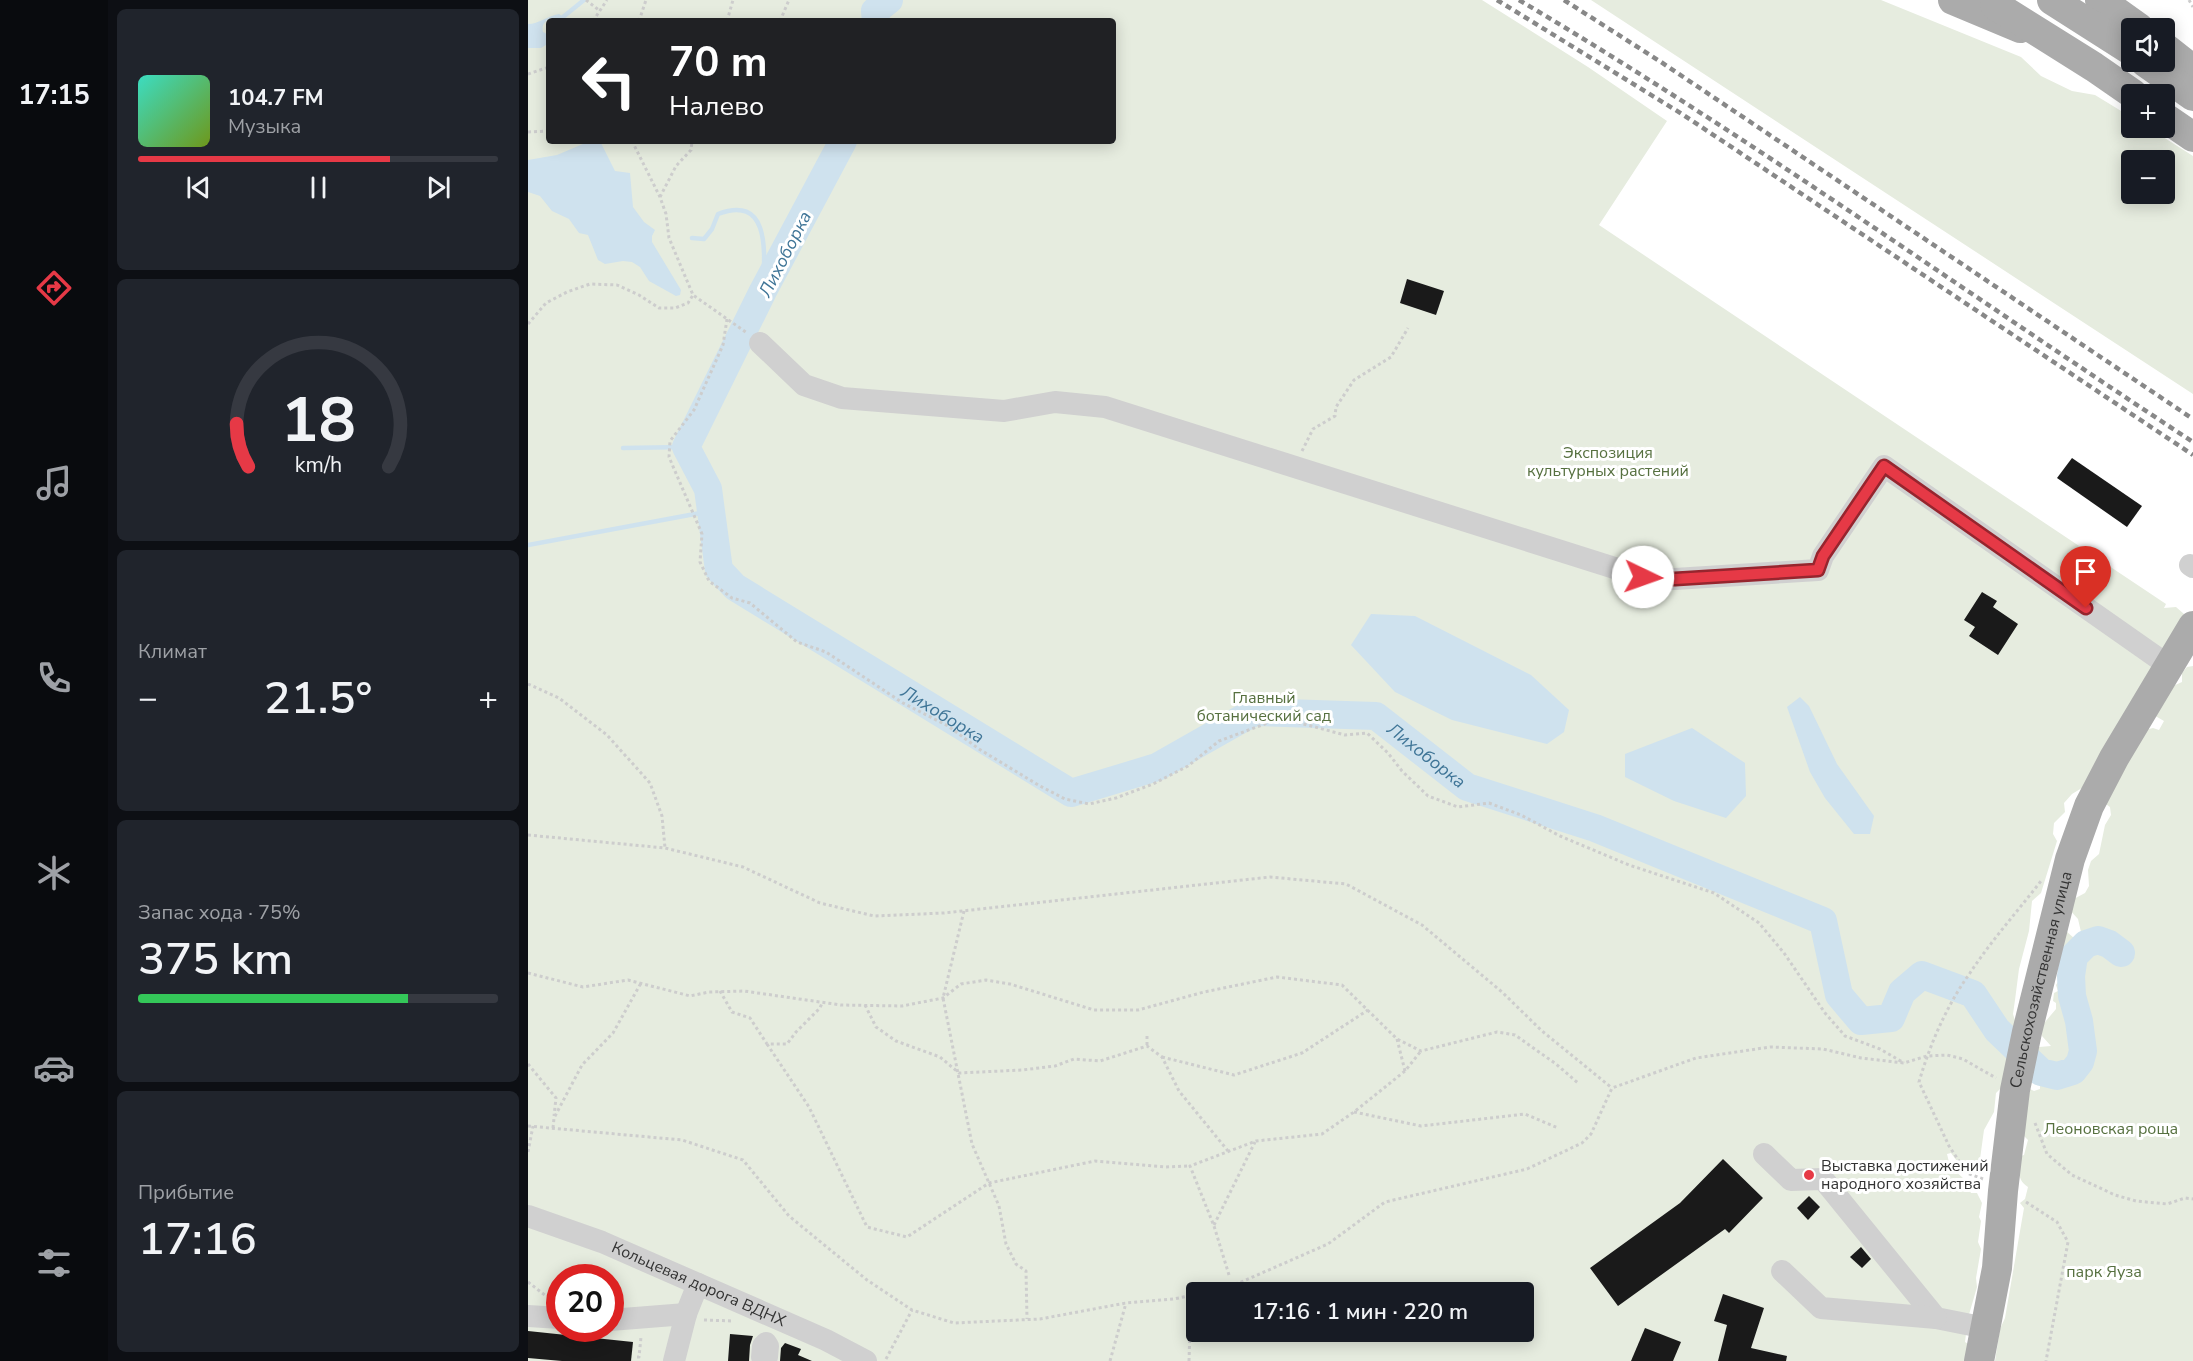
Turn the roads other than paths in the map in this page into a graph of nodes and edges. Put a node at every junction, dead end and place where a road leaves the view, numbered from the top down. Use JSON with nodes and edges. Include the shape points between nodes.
{"nodes":[{"id":1,"x":1953,"y":0,"type":"edge"},
{"id":2,"x":1987,"y":0,"type":"edge"},
{"id":3,"x":2053,"y":0,"type":"edge"},
{"id":4,"x":2079,"y":0,"type":"edge"},
{"id":5,"x":2100,"y":0,"type":"edge"},
{"id":6,"x":2121,"y":0,"type":"edge"},
{"id":7,"x":2125,"y":18,"type":"edge"},
{"id":8,"x":2137,"y":18,"type":"edge"},
{"id":9,"x":2044,"y":40,"type":"junction"},
{"id":10,"x":2121,"y":44,"type":"edge"},
{"id":11,"x":2175,"y":60,"type":"edge"},
{"id":12,"x":2193,"y":70,"type":"edge"},
{"id":13,"x":2175,"y":71,"type":"edge"},
{"id":14,"x":2125,"y":84,"type":"edge"},
{"id":15,"x":2121,"y":86,"type":"edge"},
{"id":16,"x":2193,"y":96,"type":"edge"},
{"id":17,"x":2175,"y":114,"type":"edge"},
{"id":18,"x":2175,"y":125,"type":"edge"},
{"id":19,"x":2193,"y":125,"type":"edge"},
{"id":20,"x":2193,"y":137,"type":"edge"},
{"id":21,"x":760,"y":343,"type":"dead end"},
{"id":22,"x":2193,"y":626,"type":"edge"},
{"id":23,"x":2169,"y":666,"type":"junction"},
{"id":24,"x":1764,"y":1154,"type":"dead end"},
{"id":25,"x":528,"y":1216,"type":"edge"},
{"id":26,"x":1782,"y":1272,"type":"dead end"},
{"id":27,"x":698,"y":1284,"type":"junction"},
{"id":28,"x":528,"y":1316,"type":"edge"},
{"id":29,"x":685,"y":1316,"type":"junction"},
{"id":30,"x":546,"y":1317,"type":"edge"},
{"id":31,"x":1936,"y":1317,"type":"junction"},
{"id":32,"x":624,"y":1319,"type":"edge"},
{"id":33,"x":1986,"y":1328,"type":"junction"},
{"id":34,"x":876,"y":1360,"type":"edge"},
{"id":35,"x":674,"y":1361,"type":"edge"},
{"id":36,"x":1979,"y":1361,"type":"edge"}],
"edges":[{"from":1,"to":9,"type":"main road"},
{"from":2,"to":15,"type":"main road","bridge":true},
{"from":3,"to":9,"type":"main road"},
{"from":3,"to":10,"type":"main road","bridge":true},
{"from":4,"to":9,"type":"main road"},
{"from":5,"to":7,"type":"main road"},
{"from":6,"to":8,"type":"main road"},
{"from":9,"to":14,"type":"main road"},
{"from":11,"to":12,"type":"main road"},
{"from":13,"to":16,"type":"main road"},
{"from":17,"to":19,"type":"main road"},
{"from":18,"to":20,"type":"main road"},
{"from":21,"to":23,"type":"street","via":[[804,385],[842,398],[1004,411],[1054,402],[1105,408],[1643,577],[1675,579],[1818,570],[1823,556],[1884,466]]},
{"from":22,"to":23,"type":"main road","name":"Сельскохозяйственная улица"},
{"from":23,"to":33,"type":"main road","name":"Сельскохозяйственная улица","via":[[2114,758],[2070,859],[1992,1185],[1997,1268]]},
{"from":24,"to":31,"type":"street","via":[[1791,1180],[1823,1179]]},
{"from":25,"to":27,"type":"street","name":"Кольцевая дорога ВДНХ","via":[[594,1238]]},
{"from":26,"to":31,"type":"street","via":[[1821,1308]]},
{"from":27,"to":29,"type":"street"},
{"from":27,"to":34,"type":"street","name":"Кольцевая дорога ВДНХ","via":[[766,1339],[826,1340]]},
{"from":28,"to":30,"type":"street"},
{"from":29,"to":32,"type":"street"},
{"from":29,"to":35,"type":"street"},
{"from":31,"to":33,"type":"street"},
{"from":33,"to":36,"type":"main road","name":"Сельскохозяйственная улица"}]}
